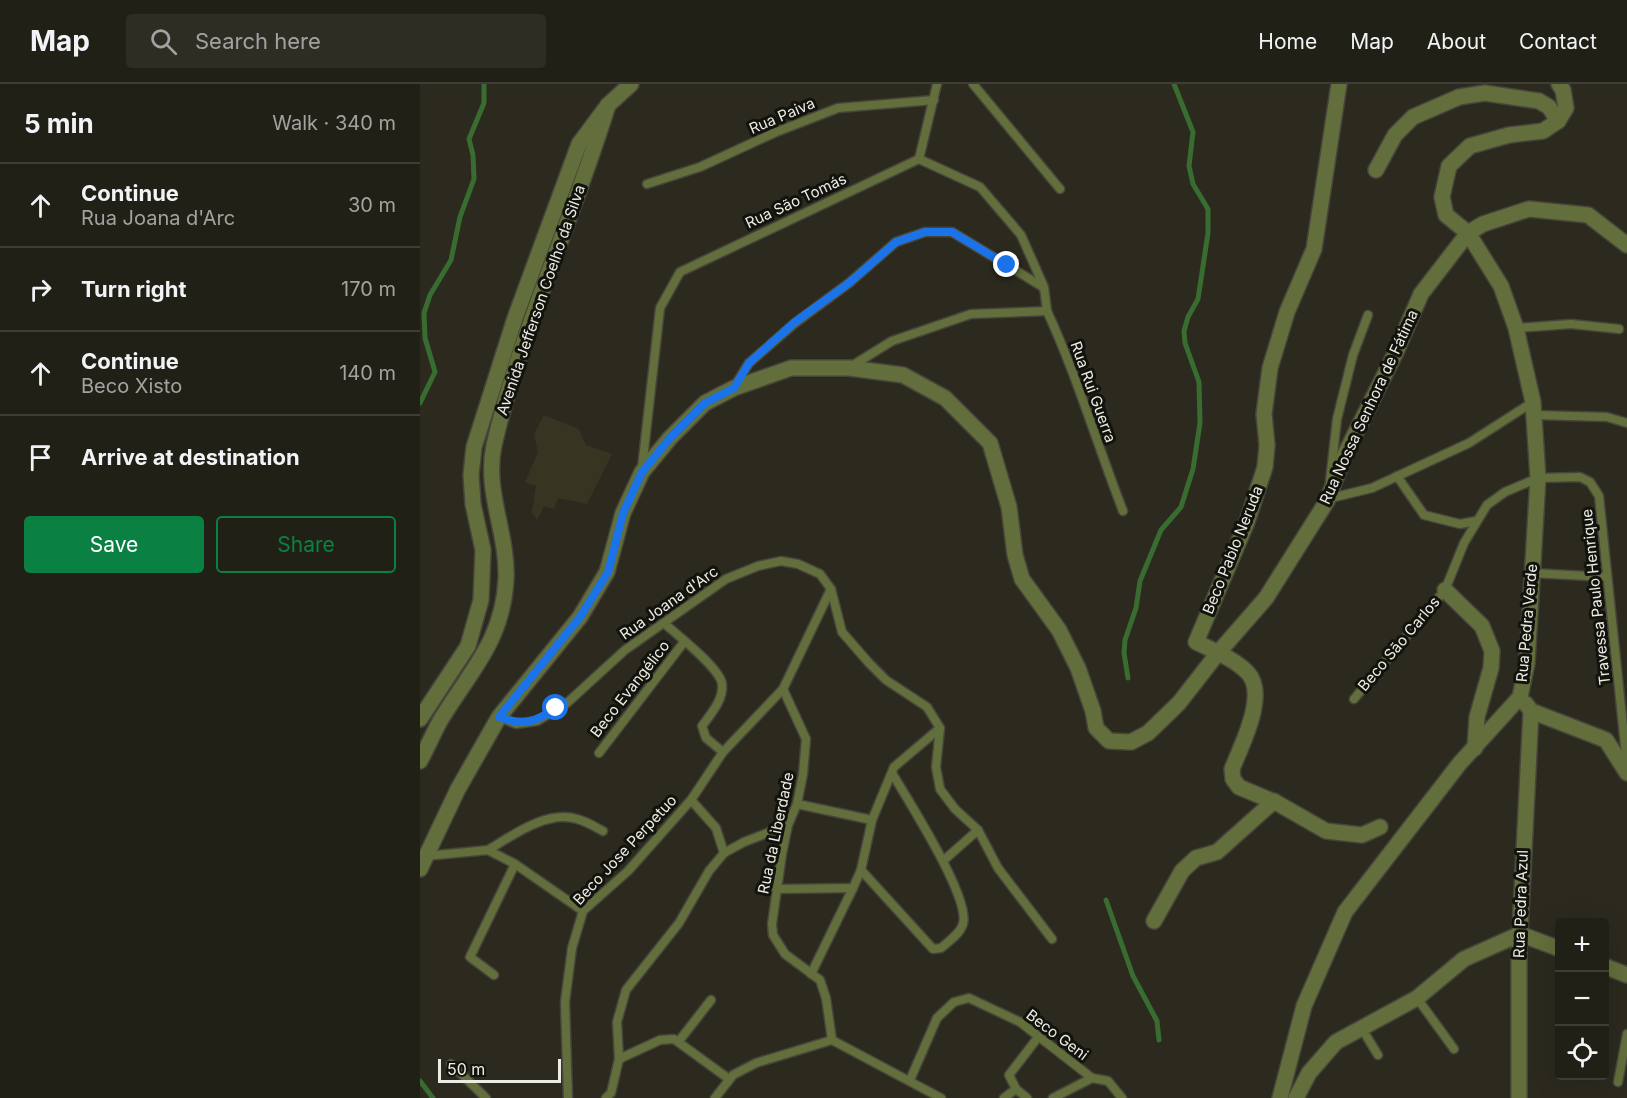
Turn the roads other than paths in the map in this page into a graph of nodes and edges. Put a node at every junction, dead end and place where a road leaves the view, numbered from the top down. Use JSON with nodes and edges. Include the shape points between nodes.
{"nodes":[{"id":1,"x":631,"y":84,"type":"edge"},
{"id":2,"x":937,"y":84,"type":"edge"},
{"id":3,"x":972,"y":84,"type":"edge"},
{"id":4,"x":1339,"y":84,"type":"edge"},
{"id":5,"x":1559,"y":84,"type":"edge"},
{"id":6,"x":934,"y":100,"type":"junction"},
{"id":7,"x":1558,"y":121,"type":"junction"},
{"id":8,"x":585,"y":146,"type":"junction"},
{"id":9,"x":919,"y":159,"type":"junction"},
{"id":10,"x":1376,"y":170,"type":"dead end"},
{"id":11,"x":647,"y":184,"type":"dead end"},
{"id":12,"x":1060,"y":189,"type":"dead end"},
{"id":13,"x":1468,"y":233,"type":"junction"},
{"id":14,"x":1627,"y":245,"type":"edge"},
{"id":15,"x":1044,"y":287,"type":"junction"},
{"id":16,"x":1047,"y":311,"type":"junction"},
{"id":17,"x":1368,"y":315,"type":"dead end"},
{"id":18,"x":1516,"y":328,"type":"junction"},
{"id":19,"x":1619,"y":329,"type":"dead end"},
{"id":20,"x":849,"y":368,"type":"junction"},
{"id":21,"x":734,"y":388,"type":"junction"},
{"id":22,"x":1533,"y":409,"type":"junction"},
{"id":23,"x":1627,"y":423,"type":"edge"},
{"id":24,"x":642,"y":472,"type":"junction"},
{"id":25,"x":1397,"y":476,"type":"junction"},
{"id":26,"x":1538,"y":478,"type":"junction"},
{"id":27,"x":1327,"y":501,"type":"junction"},
{"id":28,"x":1123,"y":511,"type":"dead end"},
{"id":29,"x":1476,"y":521,"type":"junction"},
{"id":30,"x":1532,"y":573,"type":"junction"},
{"id":31,"x":1606,"y":577,"type":"junction"},
{"id":32,"x":831,"y":589,"type":"junction"},
{"id":33,"x":1445,"y":590,"type":"junction"},
{"id":34,"x":664,"y":623,"type":"junction"},
{"id":35,"x":684,"y":642,"type":"junction"},
{"id":36,"x":1218,"y":653,"type":"junction"},
{"id":37,"x":783,"y":689,"type":"junction"},
{"id":38,"x":1520,"y":697,"type":"junction"},
{"id":39,"x":1354,"y":699,"type":"dead end"},
{"id":40,"x":1531,"y":711,"type":"junction"},
{"id":41,"x":499,"y":717,"type":"junction"},
{"id":42,"x":420,"y":719,"type":"edge"},
{"id":43,"x":940,"y":728,"type":"junction"},
{"id":44,"x":1475,"y":748,"type":"junction"},
{"id":45,"x":723,"y":752,"type":"junction"},
{"id":46,"x":599,"y":753,"type":"dead end"},
{"id":47,"x":420,"y":761,"type":"edge"},
{"id":48,"x":1627,"y":765,"type":"edge"},
{"id":49,"x":892,"y":773,"type":"junction"},
{"id":50,"x":1627,"y":773,"type":"edge"},
{"id":51,"x":691,"y":800,"type":"junction"},
{"id":52,"x":1274,"y":801,"type":"junction"},
{"id":53,"x":797,"y":804,"type":"junction"},
{"id":54,"x":872,"y":820,"type":"junction"},
{"id":55,"x":788,"y":825,"type":"junction"},
{"id":56,"x":1380,"y":827,"type":"dead end"},
{"id":57,"x":978,"y":830,"type":"junction"},
{"id":58,"x":603,"y":831,"type":"dead end"},
{"id":59,"x":488,"y":850,"type":"junction"},
{"id":60,"x":724,"y":853,"type":"junction"},
{"id":61,"x":943,"y":861,"type":"junction"},
{"id":62,"x":423,"y":862,"type":"edge"},
{"id":63,"x":515,"y":864,"type":"junction"},
{"id":64,"x":861,"y":870,"type":"junction"},
{"id":65,"x":853,"y":888,"type":"junction"},
{"id":66,"x":776,"y":889,"type":"junction"},
{"id":67,"x":583,"y":910,"type":"junction"},
{"id":68,"x":1154,"y":921,"type":"dead end"},
{"id":69,"x":1520,"y":934,"type":"junction"},
{"id":70,"x":1052,"y":939,"type":"dead end"},
{"id":71,"x":1555,"y":947,"type":"edge"},
{"id":72,"x":1609,"y":968,"type":"edge"},
{"id":73,"x":811,"y":974,"type":"junction"},
{"id":74,"x":494,"y":975,"type":"dead end"},
{"id":75,"x":1627,"y":975,"type":"edge"},
{"id":76,"x":1417,"y":998,"type":"junction"},
{"id":77,"x":711,"y":1000,"type":"dead end"},
{"id":78,"x":1362,"y":1029,"type":"junction"},
{"id":79,"x":1627,"y":1034,"type":"edge"},
{"id":80,"x":1039,"y":1036,"type":"junction"},
{"id":81,"x":832,"y":1040,"type":"junction"},
{"id":82,"x":680,"y":1041,"type":"junction"},
{"id":83,"x":1454,"y":1049,"type":"dead end"},
{"id":84,"x":1378,"y":1056,"type":"dead end"},
{"id":85,"x":619,"y":1059,"type":"junction"},
{"id":86,"x":451,"y":1064,"type":"dead end"},
{"id":87,"x":1092,"y":1078,"type":"junction"},
{"id":88,"x":729,"y":1079,"type":"junction"},
{"id":89,"x":910,"y":1080,"type":"junction"},
{"id":90,"x":1618,"y":1083,"type":"dead end"},
{"id":91,"x":1016,"y":1089,"type":"junction"},
{"id":92,"x":486,"y":1098,"type":"edge"},
{"id":93,"x":568,"y":1098,"type":"edge"},
{"id":94,"x":606,"y":1098,"type":"edge"},
{"id":95,"x":715,"y":1098,"type":"edge"},
{"id":96,"x":941,"y":1098,"type":"edge"},
{"id":97,"x":1004,"y":1098,"type":"edge"},
{"id":98,"x":1027,"y":1098,"type":"edge"},
{"id":99,"x":1053,"y":1098,"type":"edge"},
{"id":100,"x":1122,"y":1098,"type":"edge"},
{"id":101,"x":1280,"y":1098,"type":"edge"},
{"id":102,"x":1296,"y":1098,"type":"edge"},
{"id":103,"x":1519,"y":1098,"type":"edge"}],
"edges":[{"from":1,"to":8,"type":"street","name":"Avenida Jefferson Coelho da Silva","via":[[608,105]]},
{"from":2,"to":6,"type":"lane"},
{"from":3,"to":12,"type":"lane"},
{"from":4,"to":36,"type":"street","name":"Beco Pablo Neruda","via":[[1314,249],[1287,312],[1270,368],[1264,414],[1265,467],[1247,522],[1196,642]]},
{"from":5,"to":7,"type":"street","via":[[1566,108]]},
{"from":6,"to":9,"type":"lane"},
{"from":6,"to":11,"type":"lane","name":"Rua Paiva","via":[[837,108],[700,167]]},
{"from":7,"to":10,"type":"street","via":[[1549,107],[1539,102],[1485,93],[1459,97],[1413,117],[1395,135]]},
{"from":7,"to":13,"type":"street","name":"Rua Pedra Verde","via":[[1543,131],[1470,146],[1449,166],[1442,197],[1446,215]]},
{"from":8,"to":42,"type":"street","name":"Avenida Jefferson Coelho da Silva","via":[[516,318],[474,447],[473,504],[483,550],[481,600],[474,627],[468,646]]},
{"from":8,"to":47,"type":"street","name":"Avenida Jefferson Coelho da Silva","via":[[492,455],[491,485],[503,535],[506,580],[494,638],[440,721]]},
{"from":9,"to":15,"type":"lane","via":[[980,187],[1021,235]]},
{"from":9,"to":24,"type":"lane","name":"Rua São Tomás","via":[[681,272],[660,308]]},
{"from":13,"to":14,"type":"street","name":"Rua Nossa Senhora de Fátima","via":[[1529,209],[1588,215]]},
{"from":13,"to":18,"type":"street","name":"Rua Pedra Verde","via":[[1501,286]]},
{"from":13,"to":27,"type":"street","name":"Rua Nossa Senhora de Fátima","via":[[1421,294],[1345,454]]},
{"from":15,"to":16,"type":"lane"},
{"from":15,"to":21,"type":"lane","via":[[952,232],[925,232],[896,242],[795,322],[749,363]]},
{"from":16,"to":20,"type":"lane","via":[[971,314],[892,341]]},
{"from":16,"to":28,"type":"lane","name":"Rua Rui Guerra","via":[[1071,363],[1095,441]]},
{"from":17,"to":27,"type":"lane","via":[[1337,419]]},
{"from":18,"to":19,"type":"lane","via":[[1571,324]]},
{"from":18,"to":22,"type":"street","name":"Rua Pedra Verde"},
{"from":20,"to":21,"type":"street","name":"Rua Nossa Senhora de Fátima","via":[[791,368]]},
{"from":20,"to":36,"type":"street","name":"Rua Nossa Senhora de Fátima","via":[[903,375],[945,398],[990,443],[1009,507],[1022,579],[1059,630],[1078,668],[1101,736],[1109,741],[1131,742],[1148,733],[1179,703]]},
{"from":21,"to":24,"type":"street","name":"Rua Nossa Senhora de Fátima","via":[[705,403]]},
{"from":22,"to":23,"type":"lane","via":[[1608,417]]},
{"from":22,"to":25,"type":"lane"},
{"from":22,"to":26,"type":"street","name":"Rua Pedra Verde"},
{"from":24,"to":41,"type":"street","name":"Rua Nossa Senhora de Fátima","via":[[623,513],[608,572],[580,617]]},
{"from":25,"to":27,"type":"lane"},
{"from":25,"to":29,"type":"lane","via":[[1424,515],[1460,524]]},
{"from":26,"to":29,"type":"lane","name":"Beco São Carlos","via":[[1505,492],[1487,505]]},
{"from":26,"to":30,"type":"street","name":"Rua Pedra Verde"},
{"from":26,"to":31,"type":"lane","name":"Travessa Paulo Henrique","via":[[1580,477],[1590,482],[1599,496]]},
{"from":27,"to":36,"type":"street","name":"Rua Nossa Senhora de Fátima","via":[[1266,598]]},
{"from":29,"to":33,"type":"lane","name":"Beco São Carlos"},
{"from":30,"to":31,"type":"lane"},
{"from":30,"to":38,"type":"street","name":"Rua Pedra Verde","via":[[1527,663]]},
{"from":31,"to":48,"type":"lane","name":"Travessa Paulo Henrique"},
{"from":32,"to":34,"type":"lane","name":"Rua Joana d'Arc","via":[[820,574],[781,561],[726,579]]},
{"from":32,"to":37,"type":"lane"},
{"from":32,"to":43,"type":"lane","via":[[842,632],[886,680],[927,707]]},
{"from":33,"to":39,"type":"lane","name":"Beco São Carlos"},
{"from":33,"to":44,"type":"street","name":"Beco São Carlos","via":[[1482,626],[1492,651],[1491,669],[1477,717]]},
{"from":34,"to":35,"type":"lane"},
{"from":34,"to":41,"type":"lane","name":"Rua Joana d'Arc","via":[[625,650],[567,703],[537,721],[516,724]]},
{"from":35,"to":45,"type":"lane","via":[[716,671],[722,683],[720,696],[702,726],[706,738]]},
{"from":35,"to":46,"type":"lane","name":"Beco Evangélico"},
{"from":36,"to":52,"type":"street","via":[[1247,672],[1254,682],[1256,705],[1232,769],[1233,779],[1239,787]]},
{"from":37,"to":45,"type":"lane","name":"Beco Jose Perpetuo"},
{"from":37,"to":53,"type":"lane","name":"Rua da Liberdade","via":[[806,739]]},
{"from":38,"to":40,"type":"street"},
{"from":38,"to":44,"type":"street","name":"Rua Pedra Verde"},
{"from":40,"to":50,"type":"street","via":[[1606,740]]},
{"from":40,"to":69,"type":"street","name":"Rua Pedra Azul"},
{"from":41,"to":62,"type":"street","name":"Rua Nossa Senhora de Fátima"},
{"from":43,"to":49,"type":"lane","via":[[909,752]]},
{"from":43,"to":57,"type":"lane","via":[[936,767],[940,789]]},
{"from":44,"to":101,"type":"street","name":"Rua Pedra Verde","via":[[1345,912],[1304,1006]]},
{"from":45,"to":51,"type":"lane","name":"Beco Jose Perpetuo"},
{"from":49,"to":54,"type":"lane"},
{"from":49,"to":61,"type":"lane"},
{"from":51,"to":60,"type":"lane","via":[[716,828]]},
{"from":51,"to":67,"type":"lane","name":"Beco Jose Perpetuo","via":[[628,871]]},
{"from":52,"to":56,"type":"street","via":[[1326,831],[1362,835]]},
{"from":52,"to":68,"type":"street","via":[[1217,852],[1196,858],[1182,871]]},
{"from":53,"to":54,"type":"lane"},
{"from":53,"to":55,"type":"lane","name":"Rua da Liberdade"},
{"from":54,"to":64,"type":"lane"},
{"from":55,"to":60,"type":"lane"},
{"from":55,"to":66,"type":"lane","name":"Rua da Liberdade"},
{"from":57,"to":61,"type":"lane"},
{"from":57,"to":70,"type":"lane","via":[[998,868]]},
{"from":58,"to":59,"type":"lane","via":[[576,818],[549,819]]},
{"from":59,"to":62,"type":"lane"},
{"from":59,"to":63,"type":"lane"},
{"from":60,"to":85,"type":"lane","via":[[679,923],[626,990],[617,1022]]},
{"from":61,"to":64,"type":"lane","via":[[963,912],[963,924],[941,948],[933,949]]},
{"from":63,"to":67,"type":"lane"},
{"from":63,"to":74,"type":"lane","via":[[470,957]]},
{"from":64,"to":65,"type":"lane"},
{"from":65,"to":66,"type":"lane"},
{"from":65,"to":73,"type":"lane"},
{"from":66,"to":73,"type":"lane","name":"Rua da Liberdade","via":[[773,935],[785,954]]},
{"from":67,"to":93,"type":"lane","name":"Beco Jose Perpetuo","via":[[572,948],[565,1002]]},
{"from":69,"to":71,"type":"street"},
{"from":69,"to":76,"type":"street","via":[[1464,959]]},
{"from":69,"to":103,"type":"street","name":"Rua Pedra Azul"},
{"from":72,"to":75,"type":"street"},
{"from":73,"to":81,"type":"lane","name":"Rua da Liberdade","via":[[820,980],[826,998]]},
{"from":76,"to":78,"type":"street"},
{"from":76,"to":83,"type":"lane"},
{"from":77,"to":82,"type":"lane"},
{"from":78,"to":84,"type":"lane"},
{"from":78,"to":102,"type":"street","via":[[1336,1042],[1309,1072]]},
{"from":79,"to":90,"type":"lane"},
{"from":80,"to":87,"type":"lane","name":"Beco Geni"},
{"from":80,"to":89,"type":"lane","name":"Beco Geni","via":[[1020,1022],[969,998],[954,1002],[937,1018]]},
{"from":80,"to":91,"type":"lane","via":[[1011,1069],[1010,1080]]},
{"from":81,"to":88,"type":"lane","via":[[756,1063]]},
{"from":81,"to":89,"type":"lane"},
{"from":82,"to":85,"type":"lane","via":[[660,1040]]},
{"from":82,"to":88,"type":"lane"},
{"from":85,"to":94,"type":"lane","via":[[611,1093]]},
{"from":86,"to":92,"type":"lane"},
{"from":87,"to":99,"type":"lane"},
{"from":87,"to":100,"type":"lane","name":"Beco Geni","via":[[1108,1081]]},
{"from":88,"to":95,"type":"lane"},
{"from":89,"to":96,"type":"lane"},
{"from":91,"to":97,"type":"lane"},
{"from":91,"to":98,"type":"lane"}]}
